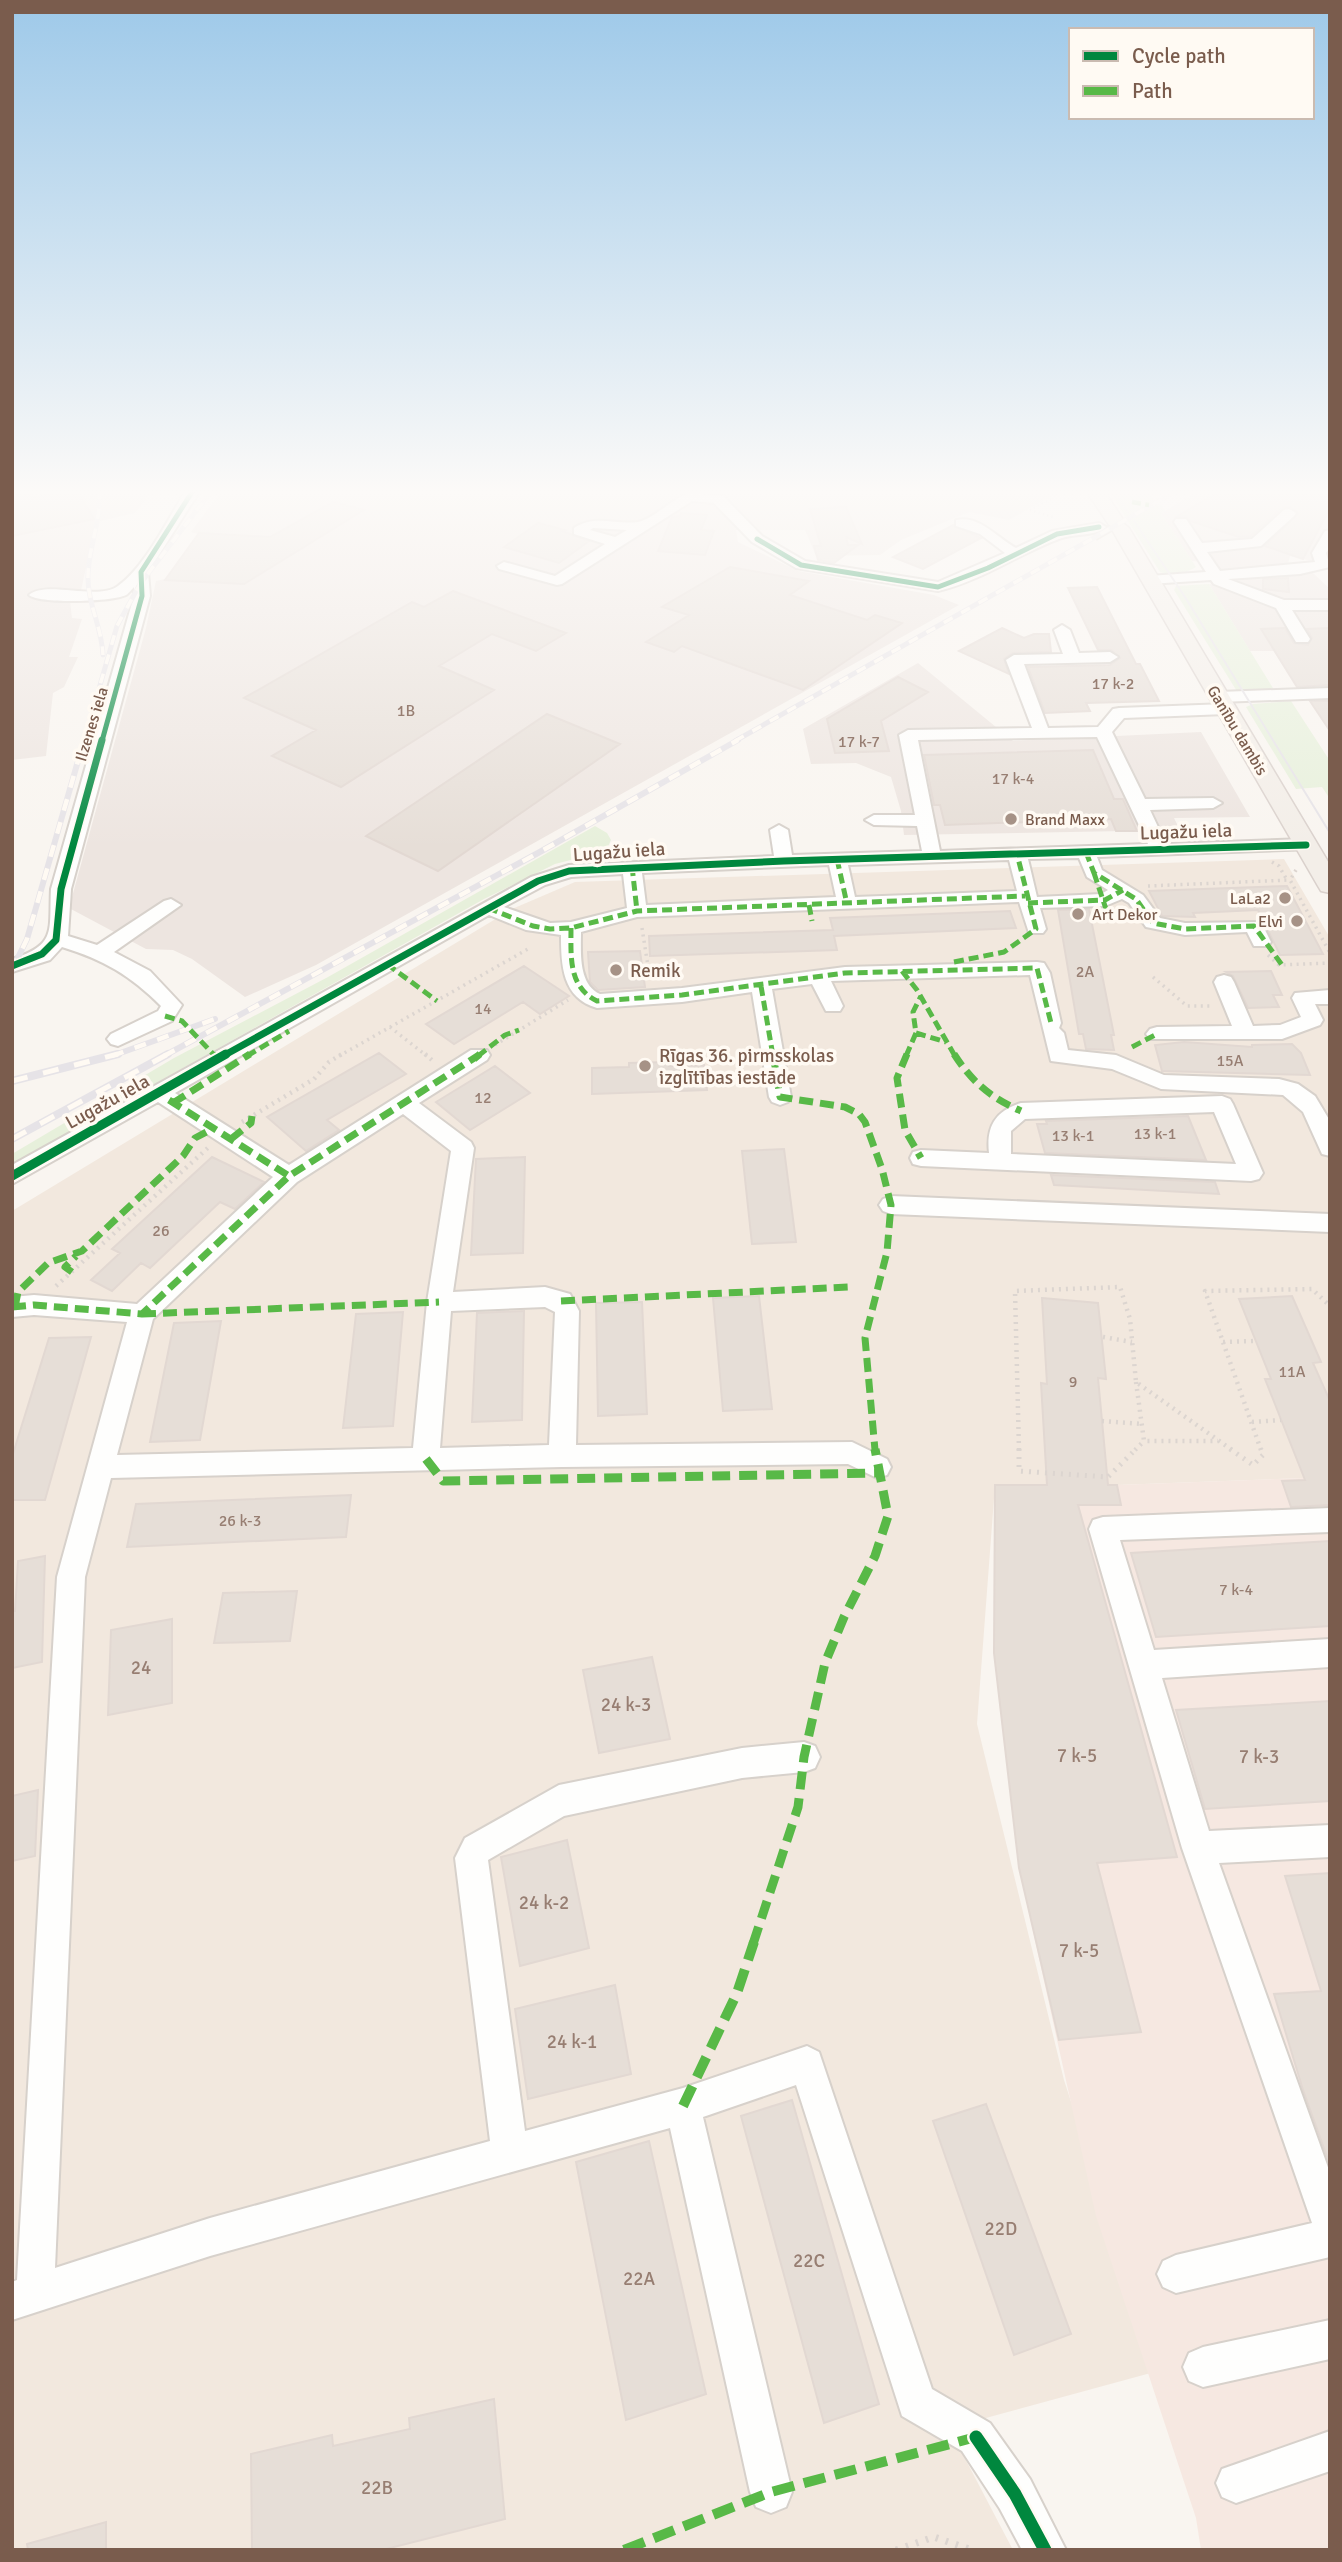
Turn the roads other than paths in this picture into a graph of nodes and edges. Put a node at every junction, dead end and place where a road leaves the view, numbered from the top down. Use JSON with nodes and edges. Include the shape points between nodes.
{"nodes":[{"id":1,"x":139,"y":609,"type":"edge"},
{"id":2,"x":1166,"y":609,"type":"edge"},
{"id":3,"x":1285,"y":609,"type":"edge"},
{"id":4,"x":1062,"y":630,"type":"dead end"},
{"id":5,"x":1302,"y":639,"type":"dead end"},
{"id":6,"x":1110,"y":657,"type":"dead end"},
{"id":7,"x":1073,"y":658,"type":"junction"},
{"id":8,"x":1330,"y":693,"type":"edge"},
{"id":9,"x":1223,"y":703,"type":"junction"},
{"id":10,"x":1103,"y":732,"type":"junction"},
{"id":11,"x":1042,"y":733,"type":"junction"},
{"id":12,"x":1213,"y":803,"type":"dead end"},
{"id":13,"x":1139,"y":805,"type":"junction"},
{"id":14,"x":874,"y":820,"type":"dead end"},
{"id":15,"x":924,"y":821,"type":"junction"},
{"id":16,"x":779,"y":830,"type":"dead end"},
{"id":17,"x":1306,"y":845,"type":"junction"},
{"id":18,"x":1160,"y":850,"type":"junction"},
{"id":19,"x":1086,"y":852,"type":"junction"},
{"id":20,"x":1017,"y":854,"type":"junction"},
{"id":21,"x":932,"y":856,"type":"junction"},
{"id":22,"x":837,"y":859,"type":"junction"},
{"id":23,"x":784,"y":860,"type":"junction"},
{"id":24,"x":632,"y":866,"type":"junction"},
{"id":25,"x":1094,"y":873,"type":"junction"},
{"id":26,"x":1330,"y":886,"type":"edge"},
{"id":27,"x":1123,"y":890,"type":"junction"},
{"id":28,"x":1027,"y":899,"type":"junction"},
{"id":29,"x":847,"y":904,"type":"junction"},
{"id":30,"x":172,"y":905,"type":"dead end"},
{"id":31,"x":488,"y":908,"type":"junction"},
{"id":32,"x":1107,"y":909,"type":"junction"},
{"id":33,"x":639,"y":918,"type":"junction"},
{"id":34,"x":571,"y":928,"type":"junction"},
{"id":35,"x":1036,"y":929,"type":"dead end"},
{"id":36,"x":58,"y":939,"type":"junction"},
{"id":37,"x":1261,"y":942,"type":"dead end"},
{"id":38,"x":100,"y":952,"type":"junction"},
{"id":39,"x":12,"y":966,"type":"edge"},
{"id":40,"x":819,"y":977,"type":"junction"},
{"id":41,"x":1224,"y":982,"type":"dead end"},
{"id":42,"x":761,"y":986,"type":"junction"},
{"id":43,"x":1330,"y":997,"type":"edge"},
{"id":44,"x":833,"y":1006,"type":"dead end"},
{"id":45,"x":1246,"y":1033,"type":"junction"},
{"id":46,"x":1157,"y":1034,"type":"dead end"},
{"id":47,"x":118,"y":1039,"type":"dead end"},
{"id":48,"x":488,"y":1050,"type":"road end"},
{"id":49,"x":1161,"y":1082,"type":"junction"},
{"id":50,"x":158,"y":1092,"type":"junction"},
{"id":51,"x":780,"y":1097,"type":"dead end"},
{"id":52,"x":404,"y":1103,"type":"junction"},
{"id":53,"x":1154,"y":1105,"type":"junction"},
{"id":54,"x":1330,"y":1147,"type":"edge"},
{"id":55,"x":921,"y":1158,"type":"dead end"},
{"id":56,"x":1001,"y":1162,"type":"junction"},
{"id":57,"x":12,"y":1176,"type":"edge"},
{"id":58,"x":289,"y":1176,"type":"junction"},
{"id":59,"x":891,"y":1205,"type":"dead end"},
{"id":60,"x":1330,"y":1223,"type":"edge"},
{"id":61,"x":439,"y":1302,"type":"junction"},
{"id":62,"x":12,"y":1307,"type":"edge"},
{"id":63,"x":142,"y":1314,"type":"junction"},
{"id":64,"x":562,"y":1456,"type":"junction"},
{"id":65,"x":426,"y":1459,"type":"junction"},
{"id":66,"x":99,"y":1466,"type":"junction"},
{"id":67,"x":877,"y":1467,"type":"dead end"},
{"id":68,"x":1330,"y":1520,"type":"edge"},
{"id":69,"x":1330,"y":1653,"type":"edge"},
{"id":70,"x":1143,"y":1664,"type":"junction"},
{"id":71,"x":804,"y":1757,"type":"dead end"},
{"id":72,"x":1330,"y":1841,"type":"edge"},
{"id":73,"x":1198,"y":1848,"type":"junction"},
{"id":74,"x":683,"y":2106,"type":"junction"},
{"id":75,"x":510,"y":2152,"type":"junction"},
{"id":76,"x":1326,"y":2204,"type":"edge"},
{"id":77,"x":1330,"y":2238,"type":"edge"},
{"id":78,"x":1176,"y":2274,"type":"dead end"},
{"id":79,"x":23,"y":2297,"type":"edge"},
{"id":80,"x":1330,"y":2339,"type":"edge"},
{"id":81,"x":1203,"y":2367,"type":"dead end"},
{"id":82,"x":1330,"y":2451,"type":"edge"},
{"id":83,"x":1236,"y":2483,"type":"dead end"},
{"id":84,"x":771,"y":2492,"type":"dead end"},
{"id":85,"x":1045,"y":2550,"type":"edge"}],
"edges":[{"from":1,"to":36,"type":"street","name":"Ilzenes iela","via":[[61,889]]},
{"from":2,"to":9,"type":"main road","name":"Ganību dambis"},
{"from":3,"to":5,"type":"street"},
{"from":4,"to":7,"type":"street"},
{"from":6,"to":7,"type":"street"},
{"from":7,"to":11,"type":"street","via":[[1014,660]]},
{"from":8,"to":9,"type":"street"},
{"from":9,"to":10,"type":"street","via":[[1119,713]]},
{"from":9,"to":17,"type":"main road","name":"Ganību dambis"},
{"from":10,"to":11,"type":"street"},
{"from":10,"to":13,"type":"street"},
{"from":11,"to":15,"type":"street","via":[[908,735]]},
{"from":12,"to":13,"type":"street"},
{"from":13,"to":18,"type":"street"},
{"from":14,"to":15,"type":"street"},
{"from":15,"to":21,"type":"street"},
{"from":16,"to":23,"type":"street"},
{"from":17,"to":18,"type":"street","name":"Lugažu iela"},
{"from":17,"to":26,"type":"main road","name":"Ganību dambis"},
{"from":18,"to":19,"type":"street","name":"Lugažu iela"},
{"from":19,"to":20,"type":"street","name":"Lugažu iela"},
{"from":19,"to":25,"type":"street"},
{"from":20,"to":21,"type":"street","name":"Lugažu iela"},
{"from":20,"to":28,"type":"street"},
{"from":21,"to":22,"type":"street","name":"Lugažu iela"},
{"from":22,"to":23,"type":"street","name":"Lugažu iela"},
{"from":22,"to":29,"type":"street"},
{"from":23,"to":24,"type":"street","name":"Lugažu iela"},
{"from":24,"to":31,"type":"street","name":"Lugažu iela","via":[[569,871],[538,881]]},
{"from":24,"to":33,"type":"street"},
{"from":25,"to":27,"type":"street"},
{"from":25,"to":32,"type":"street"},
{"from":27,"to":32,"type":"street"},
{"from":27,"to":37,"type":"street","via":[[1136,899],[1153,923],[1185,929],[1254,926]]},
{"from":28,"to":29,"type":"street"},
{"from":28,"to":32,"type":"street"},
{"from":28,"to":35,"type":"street"},
{"from":29,"to":33,"type":"street","via":[[810,913]]},
{"from":30,"to":38,"type":"street"},
{"from":31,"to":34,"type":"street","via":[[533,926]]},
{"from":31,"to":50,"type":"street","name":"Lugažu iela"},
{"from":33,"to":34,"type":"street"},
{"from":34,"to":42,"type":"street","via":[[575,983],[581,994],[597,1001]]},
{"from":36,"to":38,"type":"street"},
{"from":36,"to":39,"type":"street","via":[[43,956]]},
{"from":38,"to":47,"type":"street","via":[[143,976],[173,1005],[165,1016]]},
{"from":40,"to":42,"type":"street"},
{"from":40,"to":44,"type":"street"},
{"from":40,"to":49,"type":"street","via":[[1037,968],[1059,1056],[1116,1062],[1129,1056]]},
{"from":41,"to":45,"type":"street"},
{"from":42,"to":51,"type":"street"},
{"from":43,"to":45,"type":"street","via":[[1302,998],[1313,1020],[1282,1032]]},
{"from":45,"to":46,"type":"street"},
{"from":48,"to":52,"type":"street"},
{"from":49,"to":53,"type":"street"},
{"from":49,"to":54,"type":"street","via":[[1295,1090],[1306,1097]]},
{"from":50,"to":57,"type":"street","name":"Lugažu iela"},
{"from":50,"to":58,"type":"street"},
{"from":52,"to":58,"type":"street"},
{"from":52,"to":61,"type":"street","via":[[463,1148]]},
{"from":53,"to":56,"type":"street","via":[[1021,1111],[1000,1126]]},
{"from":53,"to":56,"type":"street","via":[[1222,1104],[1251,1173]]},
{"from":55,"to":56,"type":"street"},
{"from":58,"to":63,"type":"street"},
{"from":59,"to":60,"type":"street"},
{"from":61,"to":64,"type":"street","via":[[545,1297],[561,1301],[567,1311]]},
{"from":61,"to":65,"type":"street"},
{"from":62,"to":63,"type":"street"},
{"from":63,"to":66,"type":"street"},
{"from":64,"to":65,"type":"street"},
{"from":64,"to":67,"type":"street","via":[[852,1453]]},
{"from":65,"to":66,"type":"street"},
{"from":66,"to":79,"type":"street","via":[[71,1577]]},
{"from":68,"to":70,"type":"street","via":[[1103,1529]]},
{"from":69,"to":70,"type":"street"},
{"from":70,"to":73,"type":"street"},
{"from":71,"to":75,"type":"street","via":[[741,1763],[559,1801],[476,1849],[471,1858]]},
{"from":72,"to":73,"type":"street"},
{"from":73,"to":76,"type":"street"},
{"from":74,"to":75,"type":"street"},
{"from":74,"to":84,"type":"street"},
{"from":74,"to":85,"type":"street","via":[[807,2064],[916,2402],[976,2437],[1015,2494]]},
{"from":75,"to":79,"type":"street","via":[[210,2237]]},
{"from":77,"to":78,"type":"street"},
{"from":80,"to":81,"type":"street"},
{"from":82,"to":83,"type":"street"}]}
